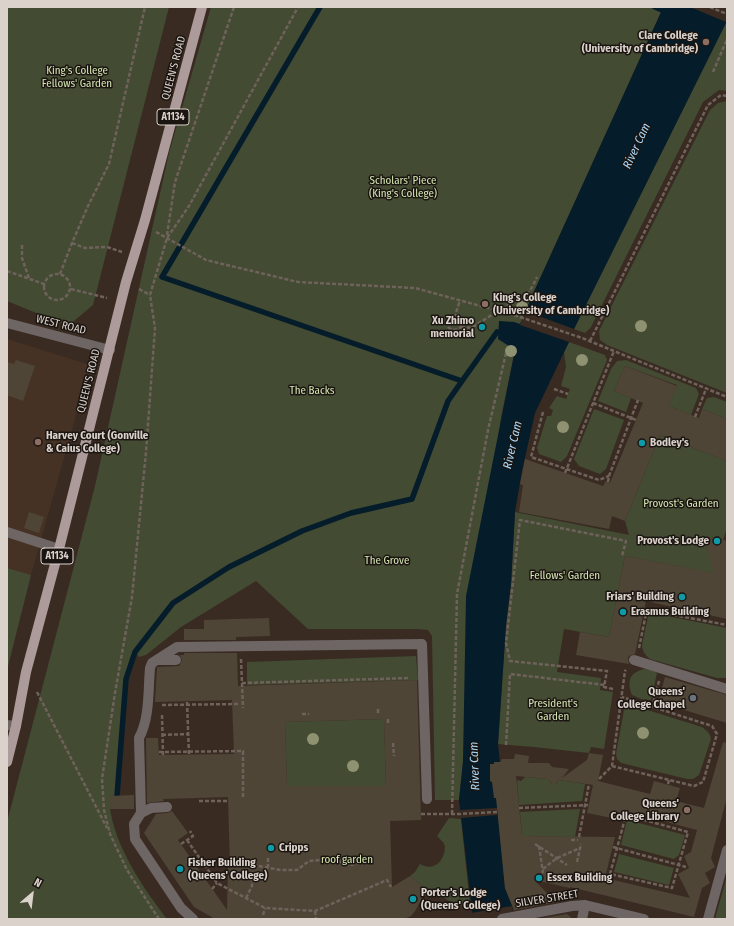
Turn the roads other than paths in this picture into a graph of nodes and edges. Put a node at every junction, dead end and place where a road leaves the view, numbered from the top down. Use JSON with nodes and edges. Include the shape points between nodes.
{"nodes":[{"id":1,"x":202,"y":7,"type":"edge"},
{"id":2,"x":7,"y":323,"type":"edge"},
{"id":3,"x":110,"y":350,"type":"junction"},
{"id":4,"x":7,"y":532,"type":"edge"},
{"id":5,"x":59,"y":548,"type":"junction"},
{"id":6,"x":158,"y":660,"type":"junction"},
{"id":7,"x":176,"y":660,"type":"dead end"},
{"id":8,"x":635,"y":661,"type":"road end"},
{"id":9,"x":727,"y":689,"type":"edge"},
{"id":10,"x":11,"y":725,"type":"edge"},
{"id":11,"x":7,"y":762,"type":"edge"},
{"id":12,"x":427,"y":798,"type":"dead end"},
{"id":13,"x":167,"y":807,"type":"dead end"},
{"id":14,"x":141,"y":813,"type":"junction"},
{"id":15,"x":727,"y":850,"type":"edge"},
{"id":16,"x":585,"y":905,"type":"junction"},
{"id":17,"x":193,"y":919,"type":"edge"},
{"id":18,"x":502,"y":919,"type":"edge"},
{"id":19,"x":582,"y":919,"type":"edge"},
{"id":20,"x":644,"y":919,"type":"edge"},
{"id":21,"x":708,"y":919,"type":"edge"}],
"edges":[{"from":1,"to":3,"type":"main road","name":"QUEEN'S ROAD","number":"A1134","via":[[126,282]]},
{"from":2,"to":3,"type":"street","name":"WEST ROAD"},
{"from":3,"to":5,"type":"main road","name":"QUEEN'S ROAD","number":"A1134"},
{"from":4,"to":5,"type":"street"},
{"from":5,"to":10,"type":"main road","name":"QUEEN'S ROAD","number":"A1134"},
{"from":6,"to":7,"type":"street"},
{"from":6,"to":12,"type":"street","via":[[178,647],[422,644]]},
{"from":6,"to":14,"type":"street","via":[[152,663],[150,668],[145,719],[139,738]]},
{"from":8,"to":9,"type":"street"},
{"from":10,"to":11,"type":"main road","name":"QUEEN'S ROAD","number":"A1134"},
{"from":13,"to":14,"type":"street","via":[[151,808]]},
{"from":14,"to":17,"type":"street","via":[[134,824],[135,839],[180,908]]},
{"from":15,"to":21,"type":"street"},
{"from":16,"to":18,"type":"street","name":"SILVER STREET"},
{"from":16,"to":19,"type":"street"},
{"from":16,"to":20,"type":"street","name":"SILVER STREET"}]}
